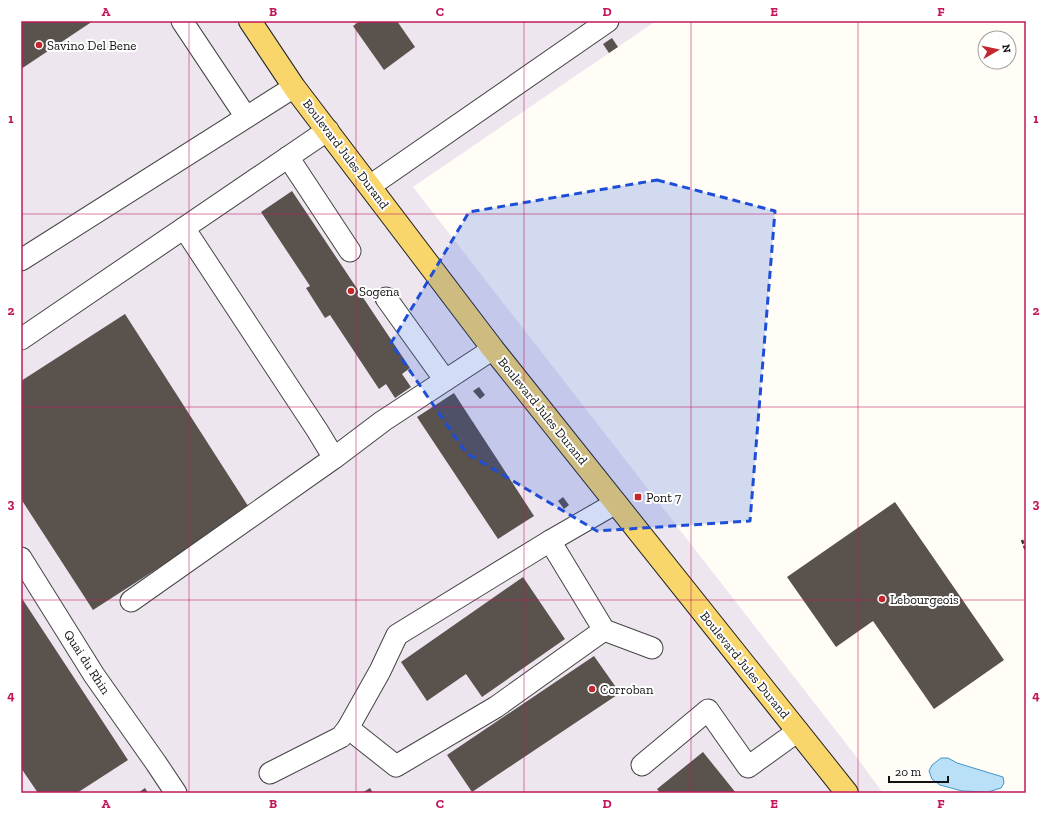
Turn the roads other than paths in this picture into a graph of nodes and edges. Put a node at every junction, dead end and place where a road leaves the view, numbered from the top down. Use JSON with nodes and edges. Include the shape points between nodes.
{"nodes":[{"id":1,"x":182,"y":21,"type":"edge"},
{"id":2,"x":608,"y":21,"type":"edge"},
{"id":3,"x":253,"y":22,"type":"edge"},
{"id":4,"x":294,"y":86,"type":"junction"},
{"id":5,"x":246,"y":117,"type":"junction"},
{"id":6,"x":328,"y":130,"type":"junction"},
{"id":7,"x":288,"y":157,"type":"junction"},
{"id":8,"x":370,"y":186,"type":"junction"},
{"id":9,"x":184,"y":228,"type":"junction"},
{"id":10,"x":350,"y":251,"type":"dead end"},
{"id":11,"x":21,"y":260,"type":"edge"},
{"id":12,"x":386,"y":298,"type":"dead end"},
{"id":13,"x":21,"y":339,"type":"edge"},
{"id":14,"x":493,"y":349,"type":"junction"},
{"id":15,"x":445,"y":380,"type":"junction"},
{"id":16,"x":334,"y":458,"type":"junction"},
{"id":17,"x":616,"y":503,"type":"junction"},
{"id":18,"x":550,"y":541,"type":"junction"},
{"id":19,"x":21,"y":558,"type":"edge"},
{"id":20,"x":131,"y":601,"type":"dead end"},
{"id":21,"x":604,"y":630,"type":"junction"},
{"id":22,"x":652,"y":648,"type":"dead end"},
{"id":23,"x":348,"y":728,"type":"junction"},
{"id":24,"x":798,"y":731,"type":"junction"},
{"id":25,"x":642,"y":765,"type":"dead end"},
{"id":26,"x":270,"y":773,"type":"dead end"},
{"id":27,"x":176,"y":793,"type":"edge"},
{"id":28,"x":847,"y":793,"type":"edge"}],
"edges":[{"from":1,"to":5,"type":"lane"},
{"from":2,"to":8,"type":"lane"},
{"from":3,"to":4,"type":"main road","name":"Boulevard Jules Durand"},
{"from":4,"to":5,"type":"lane"},
{"from":4,"to":6,"type":"main road","name":"Boulevard Jules Durand"},
{"from":5,"to":11,"type":"lane"},
{"from":6,"to":7,"type":"lane"},
{"from":6,"to":8,"type":"main road","name":"Boulevard Jules Durand"},
{"from":7,"to":9,"type":"lane"},
{"from":7,"to":10,"type":"lane"},
{"from":8,"to":14,"type":"main road","name":"Boulevard Jules Durand"},
{"from":9,"to":13,"type":"lane"},
{"from":9,"to":16,"type":"lane"},
{"from":12,"to":15,"type":"lane"},
{"from":14,"to":15,"type":"lane"},
{"from":14,"to":17,"type":"main road","name":"Boulevard Jules Durand"},
{"from":15,"to":16,"type":"lane","via":[[383,421]]},
{"from":16,"to":20,"type":"lane"},
{"from":17,"to":18,"type":"lane"},
{"from":17,"to":24,"type":"main road","name":"Boulevard Jules Durand"},
{"from":18,"to":21,"type":"lane"},
{"from":18,"to":23,"type":"lane","via":[[397,635]]},
{"from":19,"to":27,"type":"lane","name":"Quai du Rhin","via":[[94,675]]},
{"from":21,"to":22,"type":"lane"},
{"from":21,"to":23,"type":"lane","via":[[496,707],[396,766]]},
{"from":23,"to":26,"type":"lane","via":[[342,737]]},
{"from":24,"to":25,"type":"lane","via":[[748,767],[708,710]]},
{"from":24,"to":28,"type":"main road","name":"Boulevard Jules Durand"}]}
